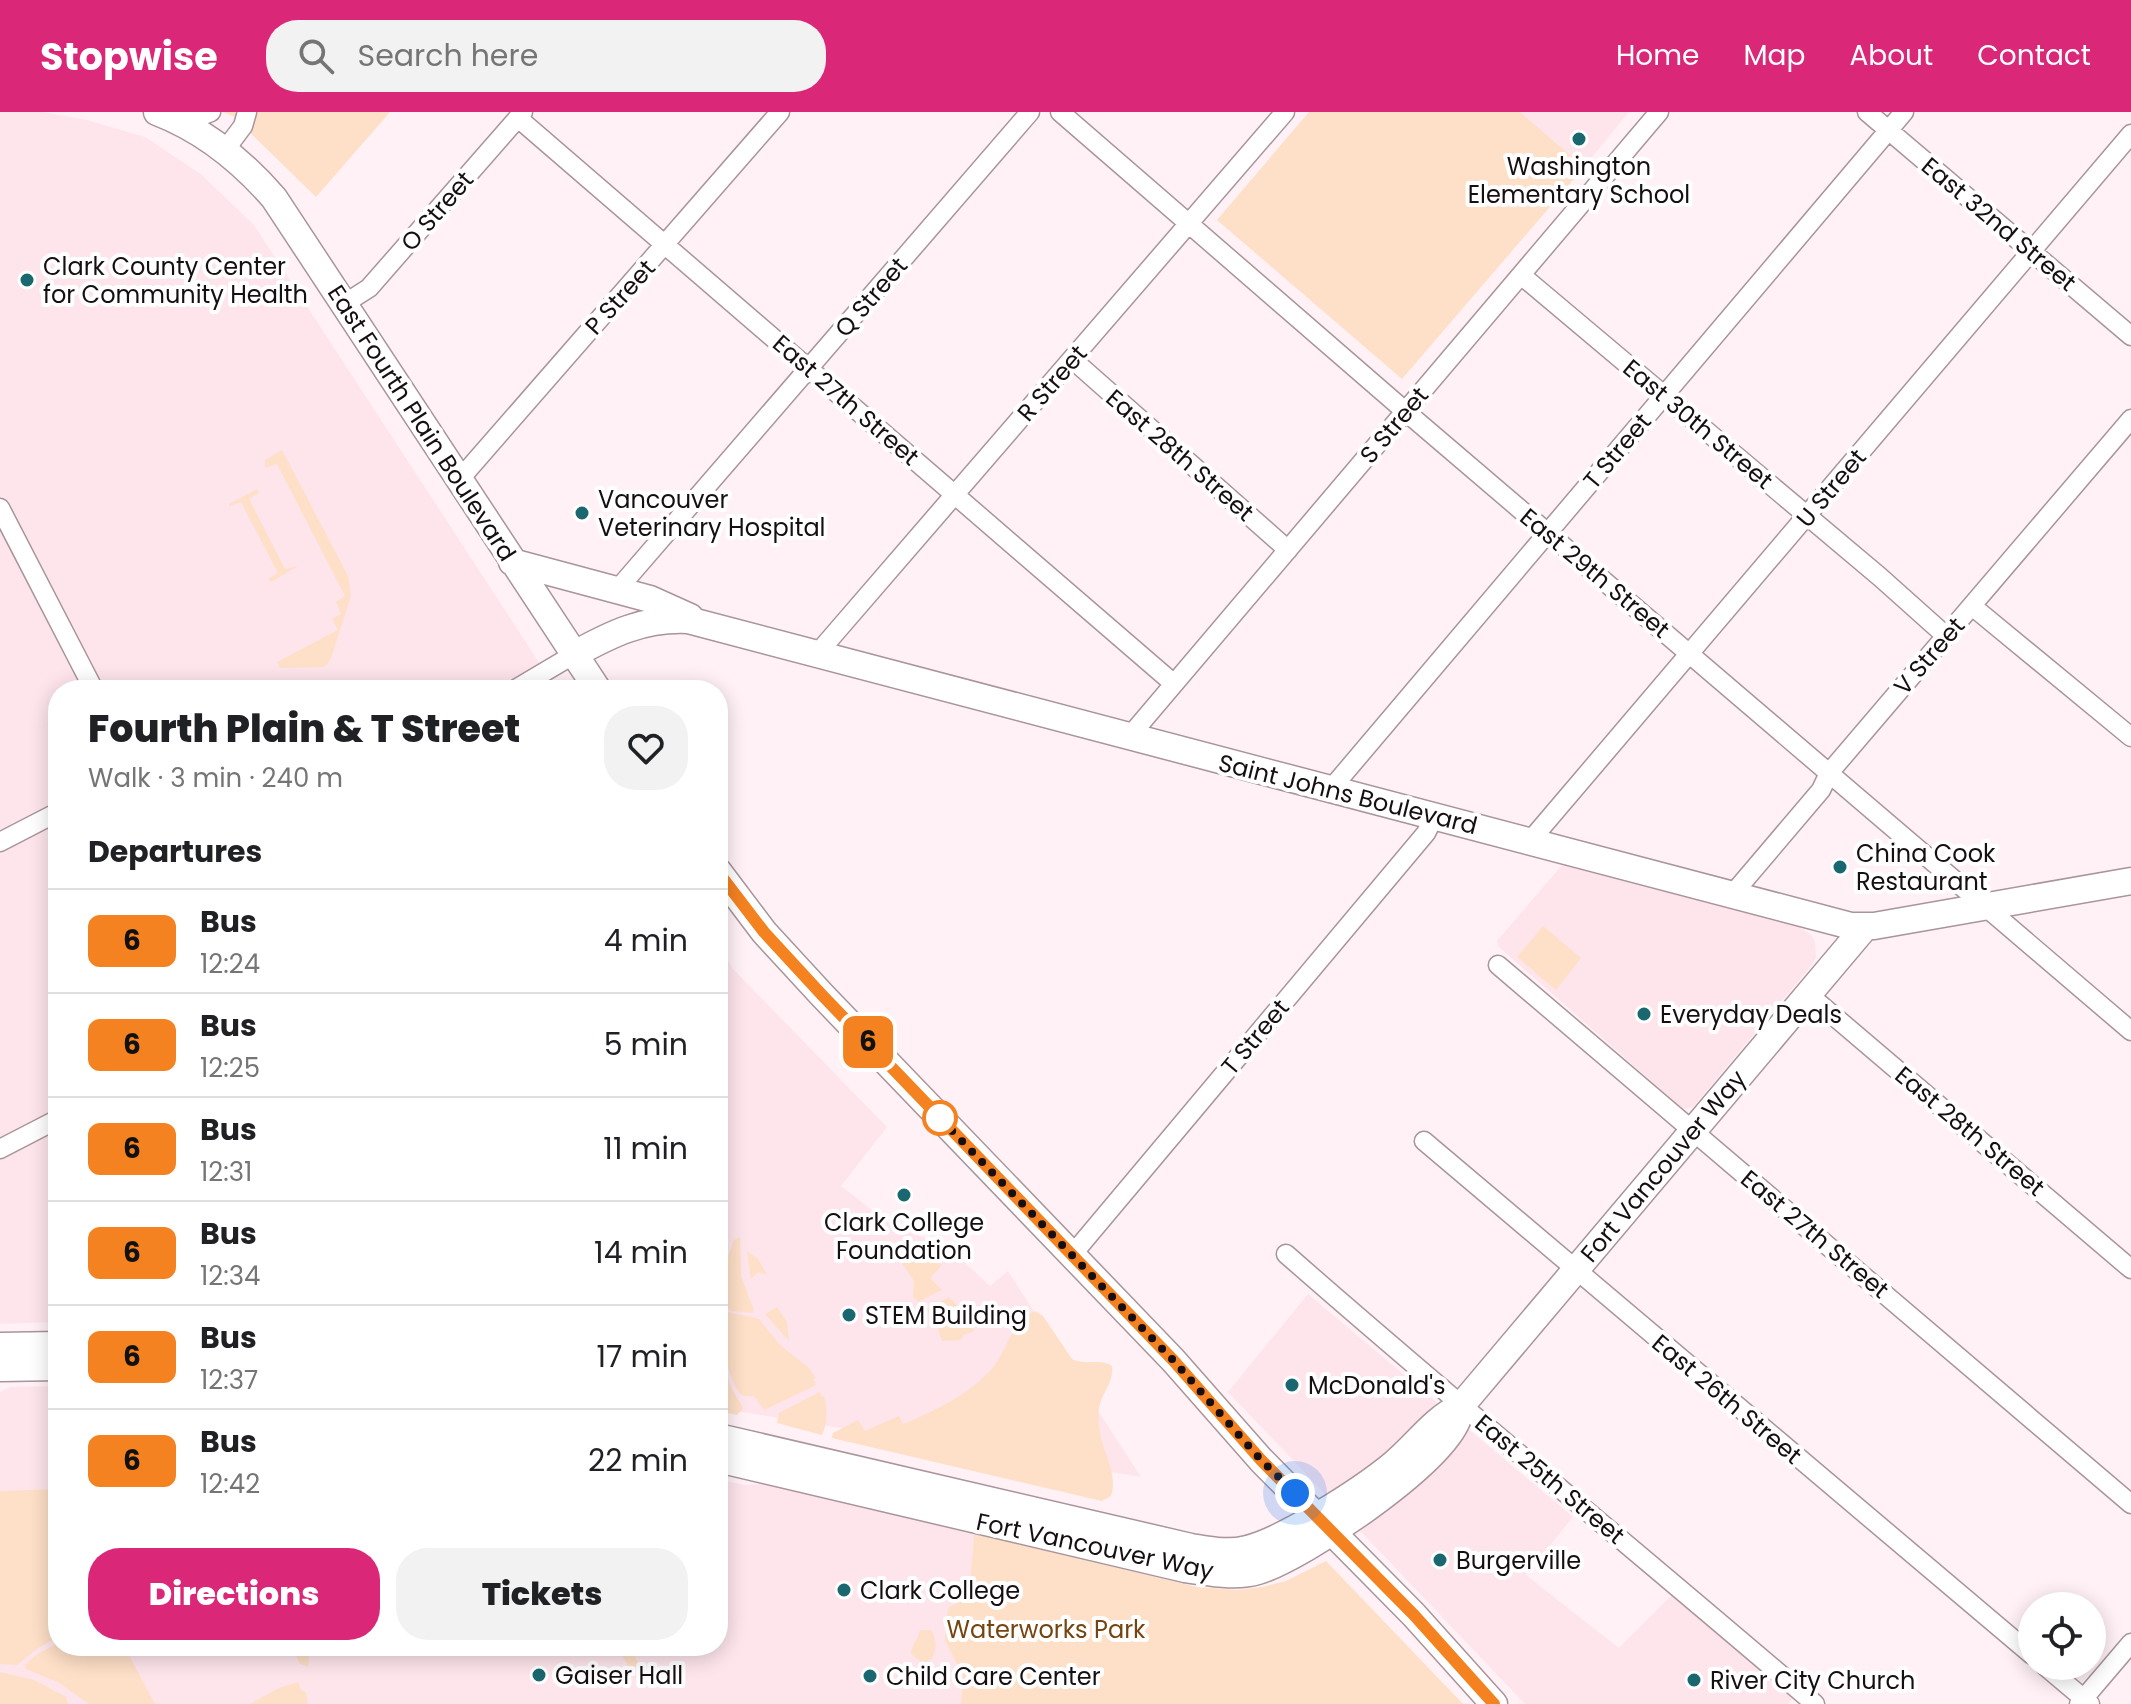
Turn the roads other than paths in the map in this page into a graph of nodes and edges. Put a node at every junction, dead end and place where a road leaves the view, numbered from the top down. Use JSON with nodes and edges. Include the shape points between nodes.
{"nodes":[{"id":1,"x":157,"y":112,"type":"edge"},
{"id":2,"x":211,"y":112,"type":"edge"},
{"id":3,"x":247,"y":112,"type":"edge"},
{"id":4,"x":780,"y":112,"type":"edge"},
{"id":5,"x":1030,"y":112,"type":"edge"},
{"id":6,"x":1060,"y":112,"type":"edge"},
{"id":7,"x":1285,"y":112,"type":"edge"},
{"id":8,"x":1659,"y":112,"type":"edge"},
{"id":9,"x":1867,"y":112,"type":"edge"},
{"id":10,"x":1904,"y":112,"type":"edge"},
{"id":11,"x":521,"y":115,"type":"edge"},
{"id":12,"x":183,"y":123,"type":"junction"},
{"id":13,"x":1888,"y":130,"type":"junction"},
{"id":14,"x":2131,"y":134,"type":"edge"},
{"id":15,"x":225,"y":150,"type":"junction"},
{"id":16,"x":1189,"y":224,"type":"junction"},
{"id":17,"x":666,"y":245,"type":"junction"},
{"id":18,"x":2031,"y":251,"type":"junction"},
{"id":19,"x":1521,"y":275,"type":"junction"},
{"id":20,"x":344,"y":304,"type":"junction"},
{"id":21,"x":2131,"y":336,"type":"edge"},
{"id":22,"x":1072,"y":359,"type":"junction"},
{"id":23,"x":809,"y":368,"type":"junction"},
{"id":24,"x":1664,"y":395,"type":"junction"},
{"id":25,"x":1405,"y":411,"type":"junction"},
{"id":26,"x":2131,"y":419,"type":"edge"},
{"id":27,"x":459,"y":480,"type":"junction"},
{"id":28,"x":955,"y":495,"type":"junction"},
{"id":29,"x":0,"y":508,"type":"edge"},
{"id":30,"x":1807,"y":516,"type":"junction"},
{"id":31,"x":1548,"y":533,"type":"junction"},
{"id":32,"x":1288,"y":550,"type":"junction"},
{"id":33,"x":512,"y":562,"type":"junction"},
{"id":34,"x":617,"y":590,"type":"junction"},
{"id":35,"x":1972,"y":606,"type":"junction"},
{"id":36,"x":704,"y":624,"type":"junction"},
{"id":37,"x":1946,"y":636,"type":"junction"},
{"id":38,"x":817,"y":654,"type":"junction"},
{"id":39,"x":1690,"y":654,"type":"junction"},
{"id":40,"x":573,"y":655,"type":"junction"},
{"id":41,"x":89,"y":680,"type":"edge"},
{"id":42,"x":531,"y":680,"type":"edge"},
{"id":43,"x":591,"y":680,"type":"edge"},
{"id":44,"x":1173,"y":683,"type":"junction"},
{"id":45,"x":1129,"y":737,"type":"junction"},
{"id":46,"x":2131,"y":737,"type":"edge"},
{"id":47,"x":1829,"y":773,"type":"junction"},
{"id":48,"x":1330,"y":790,"type":"junction"},
{"id":49,"x":48,"y":817,"type":"edge"},
{"id":50,"x":1434,"y":817,"type":"junction"},
{"id":51,"x":1530,"y":841,"type":"junction"},
{"id":52,"x":0,"y":842,"type":"edge"},
{"id":53,"x":2131,"y":881,"type":"edge"},
{"id":54,"x":728,"y":884,"type":"edge"},
{"id":55,"x":1731,"y":896,"type":"junction"},
{"id":56,"x":1986,"y":906,"type":"junction"},
{"id":57,"x":1865,"y":927,"type":"junction"},
{"id":58,"x":1498,"y":965,"type":"dead end"},
{"id":59,"x":1808,"y":994,"type":"junction"},
{"id":60,"x":2131,"y":1031,"type":"edge"},
{"id":61,"x":48,"y":1124,"type":"edge"},
{"id":62,"x":1693,"y":1131,"type":"junction"},
{"id":63,"x":1424,"y":1141,"type":"dead end"},
{"id":64,"x":0,"y":1149,"type":"edge"},
{"id":65,"x":1286,"y":1254,"type":"dead end"},
{"id":66,"x":1072,"y":1255,"type":"junction"},
{"id":67,"x":2131,"y":1269,"type":"edge"},
{"id":68,"x":1575,"y":1270,"type":"junction"},
{"id":69,"x":48,"y":1345,"type":"edge"},
{"id":70,"x":0,"y":1346,"type":"edge"},
{"id":71,"x":48,"y":1367,"type":"edge"},
{"id":72,"x":0,"y":1368,"type":"edge"},
{"id":73,"x":1461,"y":1406,"type":"junction"},
{"id":74,"x":728,"y":1439,"type":"edge"},
{"id":75,"x":728,"y":1461,"type":"edge"},
{"id":76,"x":2131,"y":1504,"type":"edge"},
{"id":77,"x":1324,"y":1522,"type":"junction"},
{"id":78,"x":2018,"y":1643,"type":"edge"},
{"id":79,"x":2131,"y":1643,"type":"edge"},
{"id":80,"x":2060,"y":1680,"type":"edge"},
{"id":81,"x":2084,"y":1702,"type":"edge"},
{"id":82,"x":1494,"y":1704,"type":"edge"},
{"id":83,"x":1815,"y":1704,"type":"edge"}],
"edges":[{"from":1,"to":12,"type":"street","name":"East Fourth Plain Boulevard"},
{"from":2,"to":12,"type":"street"},
{"from":3,"to":15,"type":"street"},
{"from":4,"to":17,"type":"street","name":"P Street"},
{"from":5,"to":23,"type":"street","name":"Q Street"},
{"from":6,"to":16,"type":"street","name":"East 29th Street"},
{"from":7,"to":16,"type":"street","name":"R Street"},
{"from":8,"to":19,"type":"street","name":"S Street"},
{"from":9,"to":13,"type":"street","name":"East 32nd Street"},
{"from":10,"to":13,"type":"street","name":"T Street"},
{"from":11,"to":17,"type":"street","name":"East 27th Street"},
{"from":11,"to":20,"type":"street","name":"O Street","via":[[369,288]]},
{"from":12,"to":15,"type":"street","name":"East Fourth Plain Boulevard"},
{"from":13,"to":18,"type":"street","name":"East 32nd Street"},
{"from":13,"to":24,"type":"street","name":"T Street"},
{"from":14,"to":18,"type":"street","name":"U Street"},
{"from":15,"to":20,"type":"street","name":"East Fourth Plain Boulevard","via":[[274,198]]},
{"from":16,"to":22,"type":"street","name":"R Street"},
{"from":16,"to":25,"type":"street","name":"East 29th Street"},
{"from":17,"to":23,"type":"street","name":"East 27th Street"},
{"from":17,"to":27,"type":"street","name":"P Street"},
{"from":18,"to":21,"type":"street","name":"East 32nd Street"},
{"from":18,"to":30,"type":"street","name":"U Street"},
{"from":19,"to":24,"type":"street","name":"East 30th Street"},
{"from":19,"to":25,"type":"street","name":"S Street"},
{"from":20,"to":27,"type":"street","name":"East Fourth Plain Boulevard"},
{"from":22,"to":28,"type":"street","name":"R Street"},
{"from":22,"to":32,"type":"street","name":"East 28th Street"},
{"from":23,"to":28,"type":"street","name":"East 27th Street"},
{"from":23,"to":34,"type":"street","name":"Q Street"},
{"from":24,"to":30,"type":"street","name":"East 30th Street"},
{"from":24,"to":31,"type":"street","name":"T Street"},
{"from":25,"to":31,"type":"street","name":"East 29th Street"},
{"from":25,"to":32,"type":"street","name":"S Street"},
{"from":26,"to":35,"type":"street","name":"V Street"},
{"from":27,"to":33,"type":"street","name":"East Fourth Plain Boulevard"},
{"from":28,"to":38,"type":"street","name":"R Street"},
{"from":28,"to":44,"type":"street","name":"East 27th Street"},
{"from":29,"to":41,"type":"street"},
{"from":30,"to":37,"type":"street","name":"East 30th Street"},
{"from":30,"to":39,"type":"street","name":"U Street"},
{"from":31,"to":39,"type":"street","name":"East 29th Street"},
{"from":31,"to":48,"type":"street","name":"T Street"},
{"from":32,"to":44,"type":"street","name":"S Street"},
{"from":33,"to":34,"type":"street"},
{"from":33,"to":40,"type":"street","name":"East Fourth Plain Boulevard"},
{"from":34,"to":36,"type":"street"},
{"from":35,"to":37,"type":"street","name":"V Street"},
{"from":35,"to":46,"type":"street"},
{"from":36,"to":38,"type":"street","name":"Saint Johns Boulevard"},
{"from":36,"to":40,"type":"street","name":"Saint Johns Boulevard","via":[[674,619],[629,627]]},
{"from":37,"to":47,"type":"street","name":"V Street"},
{"from":38,"to":45,"type":"street","name":"Saint Johns Boulevard"},
{"from":39,"to":47,"type":"street","name":"East 29th Street"},
{"from":39,"to":51,"type":"street","name":"U Street"},
{"from":40,"to":42,"type":"street"},
{"from":40,"to":43,"type":"street","name":"East Fourth Plain Boulevard"},
{"from":44,"to":45,"type":"street","name":"S Street"},
{"from":45,"to":48,"type":"street","name":"Saint Johns Boulevard"},
{"from":47,"to":55,"type":"street","name":"V Street","via":[[1821,790]]},
{"from":47,"to":56,"type":"street","name":"East 29th Street"},
{"from":48,"to":50,"type":"street","name":"Saint Johns Boulevard"},
{"from":49,"to":52,"type":"street"},
{"from":50,"to":51,"type":"street","name":"Saint Johns Boulevard"},
{"from":50,"to":66,"type":"street","name":"T Street","via":[[1426,833]]},
{"from":51,"to":55,"type":"street","name":"Saint Johns Boulevard"},
{"from":53,"to":56,"type":"street","name":"Saint Johns Boulevard"},
{"from":54,"to":66,"type":"street","via":[[794,965]]},
{"from":55,"to":57,"type":"street","name":"Saint Johns Boulevard"},
{"from":56,"to":57,"type":"street","name":"Saint Johns Boulevard"},
{"from":56,"to":60,"type":"street","name":"East 29th Street"},
{"from":57,"to":59,"type":"street","name":"Fort Vancouver Way"},
{"from":58,"to":62,"type":"street","name":"East 27th Street"},
{"from":59,"to":62,"type":"street","name":"Fort Vancouver Way"},
{"from":59,"to":67,"type":"street","name":"East 28th Street"},
{"from":61,"to":64,"type":"street"},
{"from":62,"to":68,"type":"street","name":"Fort Vancouver Way"},
{"from":62,"to":76,"type":"street","name":"East 27th Street"},
{"from":63,"to":68,"type":"street","name":"East 26th Street"},
{"from":65,"to":73,"type":"street","name":"East 25th Street"},
{"from":66,"to":77,"type":"street"},
{"from":68,"to":73,"type":"street","name":"Fort Vancouver Way"},
{"from":68,"to":78,"type":"street","name":"East 26th Street"},
{"from":69,"to":70,"type":"street"},
{"from":71,"to":72,"type":"street"},
{"from":73,"to":77,"type":"street","name":"Fort Vancouver Way","via":[[1444,1414]]},
{"from":73,"to":83,"type":"street","name":"East 25th Street"},
{"from":74,"to":77,"type":"street","name":"Fort Vancouver Way","via":[[1213,1550],[1258,1545]]},
{"from":75,"to":77,"type":"street","name":"Fort Vancouver Way","via":[[1211,1572],[1256,1572],[1282,1561]]},
{"from":77,"to":82,"type":"street"},
{"from":79,"to":81,"type":"street"},
{"from":80,"to":81,"type":"street"}]}
